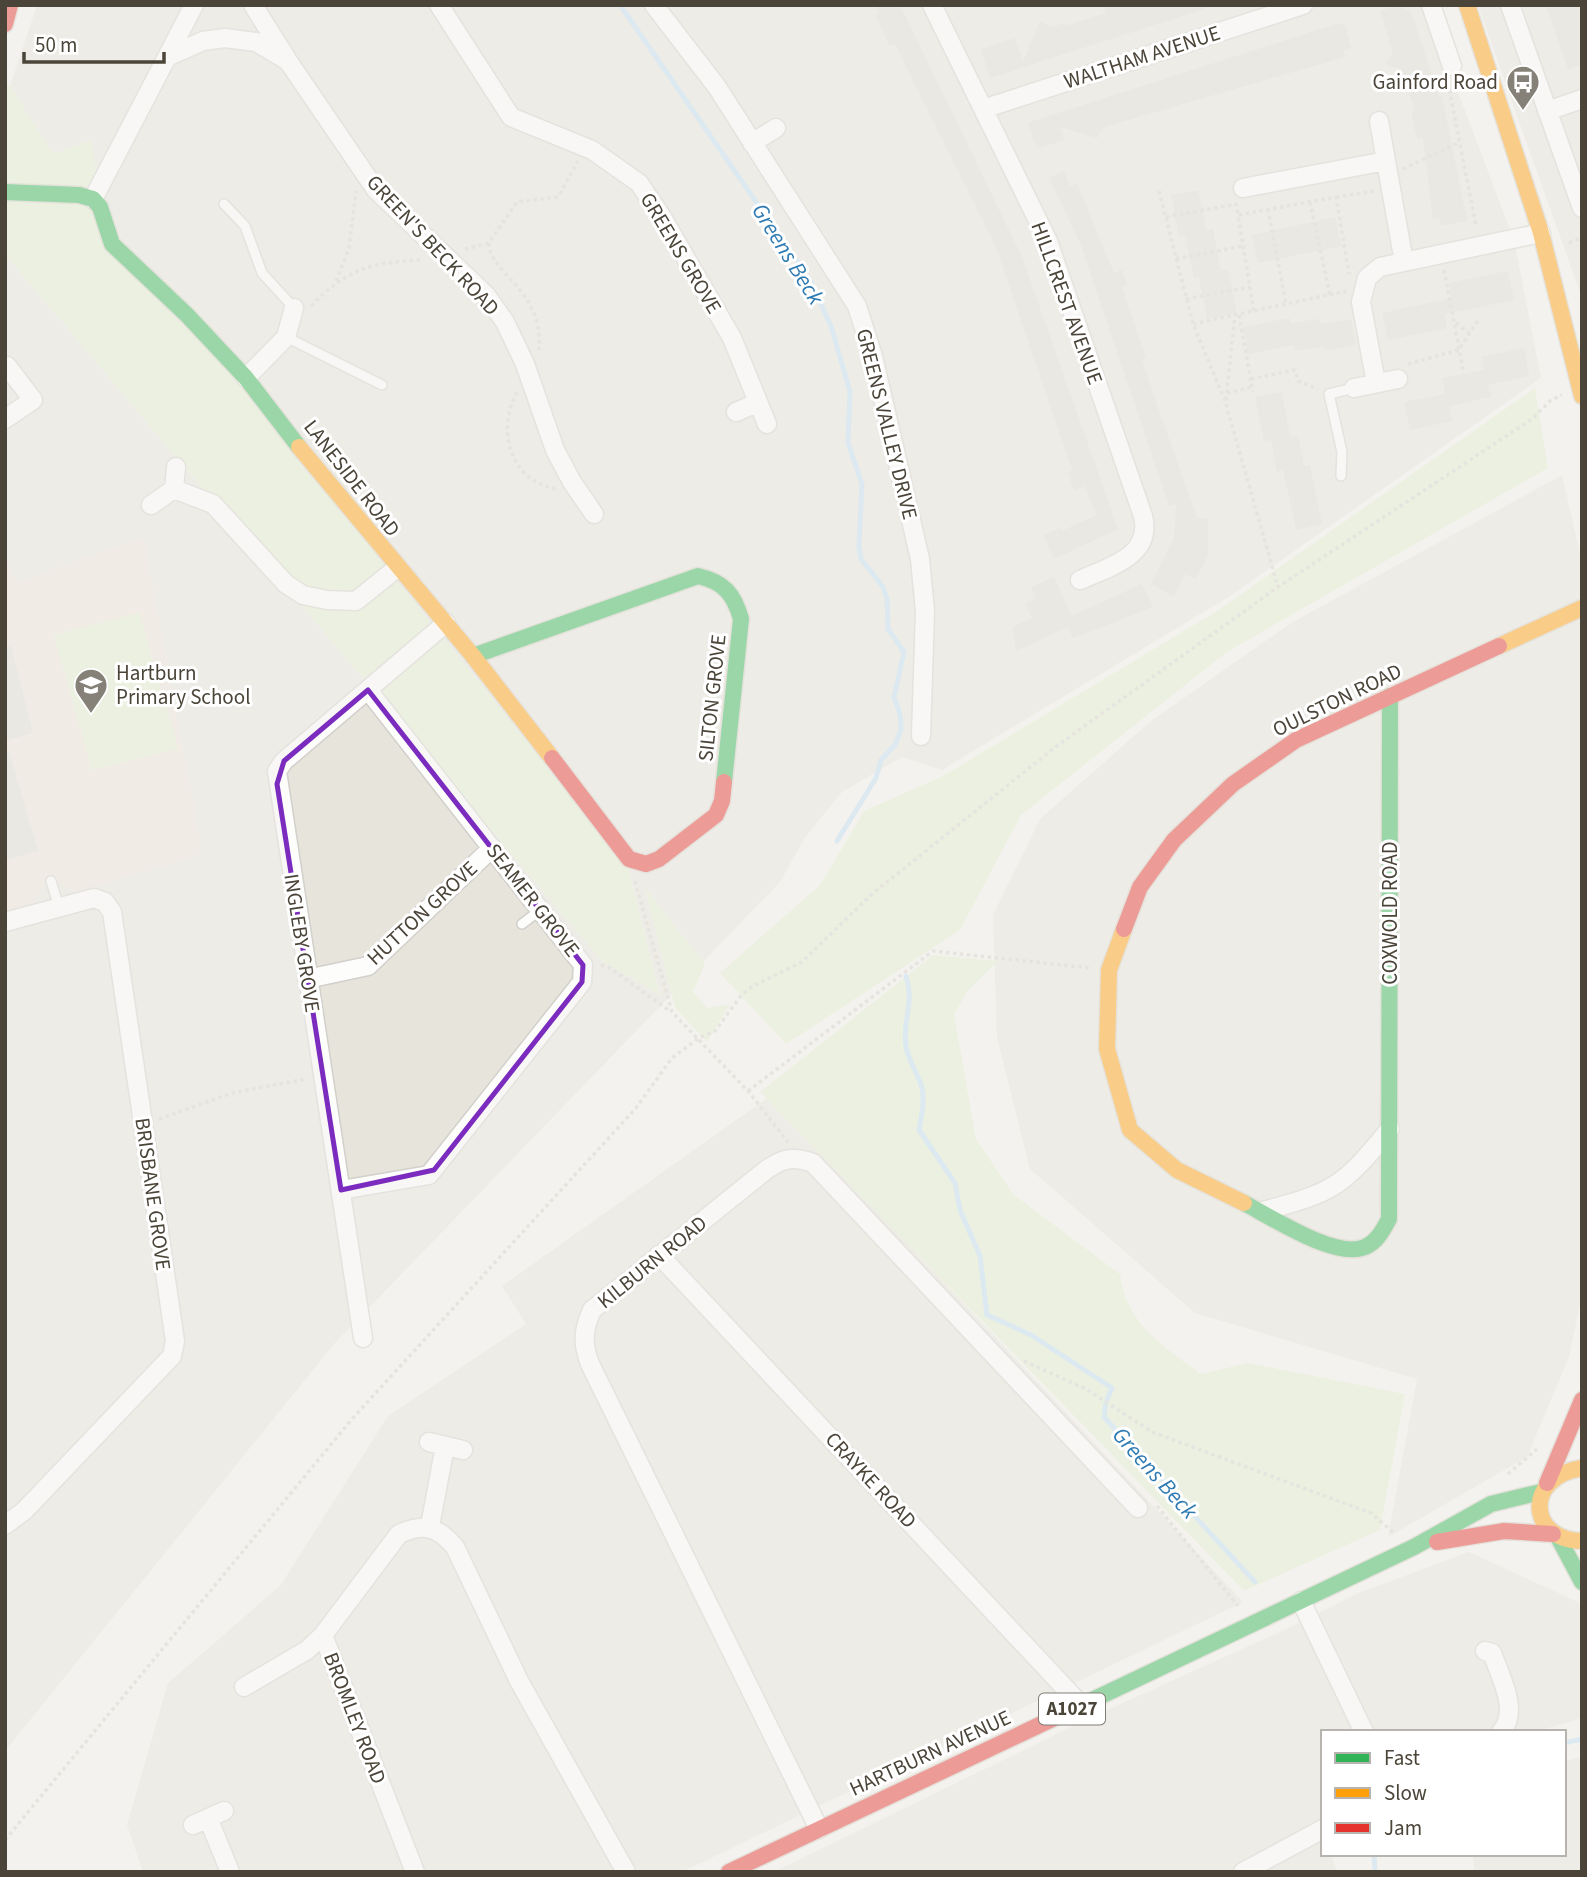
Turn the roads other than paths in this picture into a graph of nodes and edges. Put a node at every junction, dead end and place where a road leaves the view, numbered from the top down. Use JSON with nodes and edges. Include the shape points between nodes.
{"nodes":[{"id":1,"x":10,"y":5,"type":"edge"},
{"id":2,"x":194,"y":5,"type":"edge"},
{"id":3,"x":253,"y":5,"type":"edge"},
{"id":4,"x":439,"y":5,"type":"edge"},
{"id":5,"x":654,"y":5,"type":"edge"},
{"id":6,"x":932,"y":5,"type":"edge"},
{"id":7,"x":1303,"y":5,"type":"edge"},
{"id":8,"x":1431,"y":5,"type":"edge"},
{"id":9,"x":1466,"y":5,"type":"edge"},
{"id":10,"x":1510,"y":5,"type":"edge"},
{"id":11,"x":5,"y":24,"type":"edge"},
{"id":12,"x":167,"y":57,"type":"junction"},
{"id":13,"x":288,"y":61,"type":"junction"},
{"id":14,"x":1451,"y":66,"type":"road end"},
{"id":15,"x":1582,"y":99,"type":"edge"},
{"id":16,"x":983,"y":110,"type":"junction"},
{"id":17,"x":1547,"y":111,"type":"junction"},
{"id":18,"x":1379,"y":121,"type":"dead end"},
{"id":19,"x":776,"y":128,"type":"dead end"},
{"id":20,"x":752,"y":143,"type":"junction"},
{"id":21,"x":1388,"y":174,"type":"junction"},
{"id":22,"x":1243,"y":188,"type":"dead end"},
{"id":23,"x":5,"y":192,"type":"edge"},
{"id":24,"x":93,"y":199,"type":"junction"},
{"id":25,"x":224,"y":205,"type":"dead end"},
{"id":26,"x":1582,"y":208,"type":"edge"},
{"id":27,"x":1541,"y":233,"type":"junction"},
{"id":28,"x":1404,"y":262,"type":"junction"},
{"id":29,"x":290,"y":323,"type":"junction"},
{"id":30,"x":7,"y":366,"type":"dead end"},
{"id":31,"x":1402,"y":372,"type":"road end"},
{"id":32,"x":246,"y":378,"type":"junction"},
{"id":33,"x":1376,"y":383,"type":"junction"},
{"id":34,"x":382,"y":386,"type":"dead end"},
{"id":35,"x":1354,"y":388,"type":"joint"},
{"id":36,"x":1582,"y":396,"type":"edge"},
{"id":37,"x":757,"y":403,"type":"junction"},
{"id":38,"x":736,"y":412,"type":"dead end"},
{"id":39,"x":5,"y":419,"type":"edge"},
{"id":40,"x":767,"y":424,"type":"dead end"},
{"id":41,"x":176,"y":467,"type":"dead end"},
{"id":42,"x":1341,"y":476,"type":"dead end"},
{"id":43,"x":174,"y":489,"type":"junction"},
{"id":44,"x":151,"y":505,"type":"dead end"},
{"id":45,"x":594,"y":513,"type":"dead end"},
{"id":46,"x":397,"y":568,"type":"junction"},
{"id":47,"x":1080,"y":580,"type":"dead end"},
{"id":48,"x":1582,"y":608,"type":"edge"},
{"id":49,"x":446,"y":623,"type":"junction"},
{"id":50,"x":473,"y":656,"type":"junction"},
{"id":51,"x":368,"y":690,"type":"junction"},
{"id":52,"x":1390,"y":696,"type":"junction"},
{"id":53,"x":921,"y":736,"type":"dead end"},
{"id":54,"x":492,"y":848,"type":"junction"},
{"id":55,"x":629,"y":859,"type":"joint"},
{"id":56,"x":51,"y":881,"type":"dead end"},
{"id":57,"x":58,"y":907,"type":"junction"},
{"id":58,"x":540,"y":910,"type":"junction"},
{"id":59,"x":5,"y":922,"type":"edge"},
{"id":60,"x":522,"y":924,"type":"dead end"},
{"id":61,"x":307,"y":979,"type":"junction"},
{"id":62,"x":1390,"y":1129,"type":"junction"},
{"id":63,"x":341,"y":1190,"type":"junction"},
{"id":64,"x":1263,"y":1211,"type":"junction"},
{"id":65,"x":659,"y":1255,"type":"junction"},
{"id":66,"x":363,"y":1338,"type":"dead end"},
{"id":67,"x":1582,"y":1400,"type":"edge"},
{"id":68,"x":463,"y":1450,"type":"dead end"},
{"id":69,"x":1582,"y":1468,"type":"edge"},
{"id":70,"x":1544,"y":1487,"type":"junction"},
{"id":71,"x":1138,"y":1508,"type":"dead end"},
{"id":72,"x":5,"y":1524,"type":"edge"},
{"id":73,"x":430,"y":1526,"type":"junction"},
{"id":74,"x":1556,"y":1536,"type":"junction"},
{"id":75,"x":1582,"y":1541,"type":"edge"},
{"id":76,"x":1414,"y":1547,"type":"junction"},
{"id":77,"x":1582,"y":1581,"type":"edge"},
{"id":78,"x":1301,"y":1601,"type":"junction"},
{"id":79,"x":323,"y":1635,"type":"junction"},
{"id":80,"x":1485,"y":1651,"type":"dead end"},
{"id":81,"x":244,"y":1687,"type":"dead end"},
{"id":82,"x":1081,"y":1705,"type":"junction"},
{"id":83,"x":1363,"y":1730,"type":"edge"},
{"id":84,"x":1502,"y":1730,"type":"edge"},
{"id":85,"x":208,"y":1818,"type":"dead end"},
{"id":86,"x":819,"y":1829,"type":"junction"},
{"id":87,"x":1321,"y":1830,"type":"edge"},
{"id":88,"x":230,"y":1872,"type":"edge"},
{"id":89,"x":415,"y":1872,"type":"edge"},
{"id":90,"x":626,"y":1872,"type":"edge"},
{"id":91,"x":729,"y":1872,"type":"edge"},
{"id":92,"x":1243,"y":1872,"type":"edge"}],
"edges":[{"from":1,"to":11,"type":"street"},
{"from":2,"to":12,"type":"street"},
{"from":3,"to":13,"type":"street","name":"GREEN'S BECK ROAD"},
{"from":4,"to":37,"type":"street","name":"GREENS GROVE","via":[[505,93],[510,117],[592,150],[639,183],[732,338]]},
{"from":5,"to":20,"type":"street","name":"GREENS VALLEY DRIVE","via":[[717,87]]},
{"from":6,"to":16,"type":"street","name":"HILLCREST AVENUE"},
{"from":7,"to":16,"type":"street","name":"WALTHAM AVENUE"},
{"from":8,"to":14,"type":"street"},
{"from":9,"to":27,"type":"street"},
{"from":10,"to":17,"type":"street"},
{"from":12,"to":13,"type":"street","name":"GREEN'S BECK ROAD","via":[[203,41],[225,38],[256,43]]},
{"from":12,"to":24,"type":"street"},
{"from":13,"to":45,"type":"street","name":"GREEN'S BECK ROAD","via":[[376,190],[486,295],[505,321],[526,364],[555,450]]},
{"from":15,"to":17,"type":"street"},
{"from":16,"to":47,"type":"street","name":"HILLCREST AVENUE","via":[[1050,247],[1145,524],[1142,543],[1133,555]]},
{"from":17,"to":26,"type":"street"},
{"from":18,"to":21,"type":"street"},
{"from":19,"to":20,"type":"street"},
{"from":20,"to":53,"type":"street","name":"GREENS VALLEY DRIVE","via":[[857,306],[873,356],[920,559],[925,611]]},
{"from":21,"to":22,"type":"street"},
{"from":21,"to":28,"type":"street"},
{"from":23,"to":24,"type":"street"},
{"from":24,"to":32,"type":"street","name":"LANESIDE ROAD","via":[[112,244]]},
{"from":25,"to":29,"type":"lane","via":[[245,226],[261,273]]},
{"from":27,"to":28,"type":"street"},
{"from":27,"to":36,"type":"street"},
{"from":28,"to":33,"type":"street","via":[[1380,267],[1357,290]]},
{"from":29,"to":32,"type":"street"},
{"from":29,"to":34,"type":"lane"},
{"from":30,"to":39,"type":"street","via":[[33,400]]},
{"from":31,"to":33,"type":"street"},
{"from":32,"to":46,"type":"street","name":"LANESIDE ROAD"},
{"from":33,"to":35,"type":"street"},
{"from":35,"to":42,"type":"lane","via":[[1329,394],[1342,452]]},
{"from":37,"to":38,"type":"street"},
{"from":37,"to":40,"type":"street","name":"GREENS GROVE"},
{"from":41,"to":43,"type":"street"},
{"from":43,"to":44,"type":"street"},
{"from":43,"to":46,"type":"street","via":[[213,504],[286,584],[303,595],[356,601]]},
{"from":46,"to":49,"type":"street","name":"LANESIDE ROAD"},
{"from":48,"to":52,"type":"street","name":"OULSTON ROAD"},
{"from":49,"to":50,"type":"street","name":"LANESIDE ROAD"},
{"from":49,"to":51,"type":"street","name":"INGLEBY GROVE"},
{"from":50,"to":55,"type":"street","name":"LANESIDE ROAD"},
{"from":50,"to":55,"type":"street","name":"SILTON GROVE","via":[[698,576],[717,580],[734,593],[741,619],[719,808],[659,859],[646,864]]},
{"from":51,"to":54,"type":"street","name":"SEAMER GROVE"},
{"from":51,"to":61,"type":"street","name":"INGLEBY GROVE","via":[[277,771]]},
{"from":52,"to":62,"type":"street","name":"COXWOLD ROAD"},
{"from":52,"to":64,"type":"street","name":"OULSTON ROAD","via":[[1296,740],[1233,784],[1174,840],[1140,887],[1110,970],[1107,1049],[1130,1130],[1177,1170]]},
{"from":54,"to":58,"type":"street","name":"SEAMER GROVE"},
{"from":54,"to":61,"type":"street","name":"HUTTON GROVE","via":[[368,966]]},
{"from":56,"to":57,"type":"lane"},
{"from":57,"to":59,"type":"street","name":"BRISBANE GROVE"},
{"from":57,"to":72,"type":"street","name":"BRISBANE GROVE","via":[[94,898],[105,902],[112,912],[175,1341],[172,1356],[23,1511]]},
{"from":58,"to":60,"type":"lane"},
{"from":58,"to":63,"type":"street","name":"SEAMER GROVE","via":[[583,965],[582,982],[429,1175]]},
{"from":61,"to":63,"type":"street","name":"INGLEBY GROVE"},
{"from":62,"to":64,"type":"street","via":[[1336,1187],[1316,1198]]},
{"from":62,"to":64,"type":"street","name":"COXWOLD ROAD","via":[[1389,1219],[1382,1235],[1368,1246],[1348,1252]]},
{"from":63,"to":66,"type":"street","name":"INGLEBY GROVE"},
{"from":65,"to":71,"type":"street","name":"KILBURN ROAD","via":[[773,1166],[792,1157],[813,1163],[1130,1489]]},
{"from":65,"to":82,"type":"street","name":"CRAYKE ROAD"},
{"from":65,"to":86,"type":"street","name":"KILBURN ROAD","via":[[592,1310],[583,1329],[584,1348]]},
{"from":67,"to":70,"type":"street"},
{"from":68,"to":73,"type":"street","via":[[437,1444]]},
{"from":69,"to":70,"type":"street","number":"A1027","via":[[1557,1473]]},
{"from":70,"to":74,"type":"street","via":[[1541,1515]]},
{"from":70,"to":76,"type":"street","name":"HARTBURN AVENUE","number":"A1027","via":[[1463,1518]]},
{"from":73,"to":79,"type":"street","name":"BROMLEY ROAD","via":[[399,1534]]},
{"from":73,"to":90,"type":"street","via":[[455,1547],[519,1681]]},
{"from":74,"to":75,"type":"street","number":"A1027"},
{"from":74,"to":76,"type":"street","name":"HARTBURN AVENUE","number":"A1027","via":[[1504,1531]]},
{"from":74,"to":77,"type":"street"},
{"from":76,"to":78,"type":"street","name":"HARTBURN AVENUE","number":"A1027"},
{"from":78,"to":82,"type":"street","name":"HARTBURN AVENUE","number":"A1027"},
{"from":78,"to":83,"type":"street"},
{"from":79,"to":81,"type":"street","via":[[307,1650]]},
{"from":79,"to":89,"type":"street","name":"BROMLEY ROAD"},
{"from":80,"to":84,"type":"street","via":[[1493,1653],[1510,1708]]},
{"from":82,"to":86,"type":"street","name":"HARTBURN AVENUE","number":"A1027"},
{"from":85,"to":88,"type":"street"},
{"from":86,"to":91,"type":"street","name":"HARTBURN AVENUE","number":"A1027"},
{"from":87,"to":92,"type":"street"}]}
